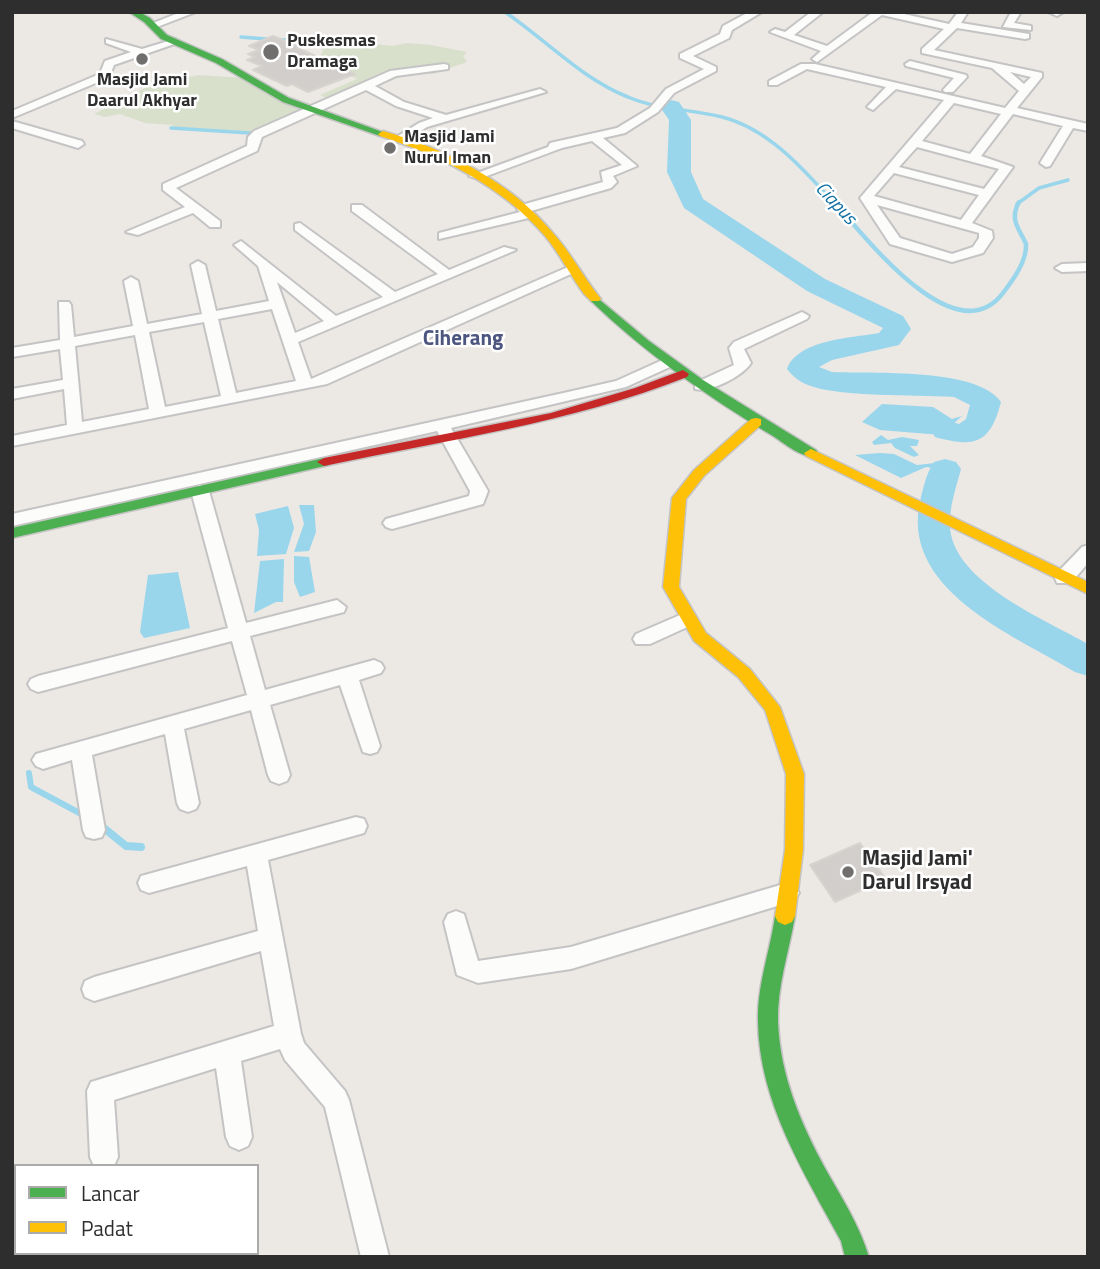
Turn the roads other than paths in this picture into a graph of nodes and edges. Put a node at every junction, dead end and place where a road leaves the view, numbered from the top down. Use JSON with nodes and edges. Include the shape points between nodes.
{"nodes":[{"id":1,"x":133,"y":12,"type":"edge"},
{"id":2,"x":191,"y":12,"type":"edge"},
{"id":3,"x":757,"y":12,"type":"edge"},
{"id":4,"x":818,"y":12,"type":"edge"},
{"id":5,"x":881,"y":12,"type":"edge"},
{"id":6,"x":963,"y":12,"type":"edge"},
{"id":7,"x":1016,"y":12,"type":"edge"},
{"id":8,"x":153,"y":25,"type":"junction"},
{"id":9,"x":953,"y":27,"type":"junction"},
{"id":10,"x":775,"y":32,"type":"dead end"},
{"id":11,"x":786,"y":36,"type":"junction"},
{"id":12,"x":110,"y":41,"type":"dead end"},
{"id":13,"x":175,"y":42,"type":"junction"},
{"id":14,"x":828,"y":50,"type":"junction"},
{"id":15,"x":926,"y":51,"type":"junction"},
{"id":16,"x":140,"y":52,"type":"junction"},
{"id":17,"x":817,"y":58,"type":"dead end"},
{"id":18,"x":996,"y":66,"type":"junction"},
{"id":19,"x":444,"y":67,"type":"dead end"},
{"id":20,"x":773,"y":83,"type":"dead end"},
{"id":21,"x":365,"y":85,"type":"junction"},
{"id":22,"x":894,"y":85,"type":"junction"},
{"id":23,"x":1025,"y":90,"type":"junction"},
{"id":24,"x":540,"y":92,"type":"dead end"},
{"id":25,"x":950,"y":94,"type":"junction"},
{"id":26,"x":18,"y":107,"type":"edge"},
{"id":27,"x":873,"y":107,"type":"dead end"},
{"id":28,"x":309,"y":109,"type":"junction"},
{"id":29,"x":1009,"y":111,"type":"junction"},
{"id":30,"x":12,"y":115,"type":"edge"},
{"id":31,"x":447,"y":119,"type":"junction"},
{"id":32,"x":12,"y":124,"type":"edge"},
{"id":33,"x":1070,"y":124,"type":"junction"},
{"id":34,"x":1088,"y":128,"type":"edge"},
{"id":35,"x":594,"y":137,"type":"junction"},
{"id":36,"x":402,"y":139,"type":"junction"},
{"id":37,"x":913,"y":142,"type":"junction"},
{"id":38,"x":78,"y":144,"type":"dead end"},
{"id":39,"x":974,"y":157,"type":"junction"},
{"id":40,"x":1046,"y":163,"type":"dead end"},
{"id":41,"x":891,"y":169,"type":"junction"},
{"id":42,"x":475,"y":176,"type":"junction"},
{"id":43,"x":987,"y":193,"type":"junction"},
{"id":44,"x":866,"y":198,"type":"junction"},
{"id":45,"x":195,"y":208,"type":"junction"},
{"id":46,"x":357,"y":208,"type":"dead end"},
{"id":47,"x":525,"y":211,"type":"junction"},
{"id":48,"x":215,"y":224,"type":"dead end"},
{"id":49,"x":964,"y":224,"type":"junction"},
{"id":50,"x":300,"y":227,"type":"dead end"},
{"id":51,"x":133,"y":232,"type":"dead end"},
{"id":52,"x":444,"y":236,"type":"dead end"},
{"id":53,"x":241,"y":245,"type":"dead end"},
{"id":54,"x":509,"y":250,"type":"dead end"},
{"id":55,"x":198,"y":264,"type":"dead end"},
{"id":56,"x":264,"y":264,"type":"junction"},
{"id":57,"x":1088,"y":267,"type":"edge"},
{"id":58,"x":1062,"y":268,"type":"dead end"},
{"id":59,"x":573,"y":270,"type":"junction"},
{"id":60,"x":448,"y":275,"type":"junction"},
{"id":61,"x":131,"y":281,"type":"dead end"},
{"id":62,"x":394,"y":298,"type":"junction"},
{"id":63,"x":278,"y":304,"type":"junction"},
{"id":64,"x":64,"y":305,"type":"dead end"},
{"id":65,"x":802,"y":316,"type":"dead end"},
{"id":66,"x":211,"y":317,"type":"junction"},
{"id":67,"x":334,"y":322,"type":"junction"},
{"id":68,"x":141,"y":330,"type":"junction"},
{"id":69,"x":290,"y":340,"type":"junction"},
{"id":70,"x":68,"y":343,"type":"junction"},
{"id":71,"x":12,"y":353,"type":"edge"},
{"id":72,"x":667,"y":363,"type":"junction"},
{"id":73,"x":683,"y":374,"type":"junction"},
{"id":74,"x":71,"y":383,"type":"junction"},
{"id":75,"x":304,"y":385,"type":"junction"},
{"id":76,"x":641,"y":385,"type":"junction"},
{"id":77,"x":700,"y":386,"type":"junction"},
{"id":78,"x":12,"y":394,"type":"edge"},
{"id":79,"x":230,"y":399,"type":"junction"},
{"id":80,"x":158,"y":413,"type":"junction"},
{"id":81,"x":755,"y":422,"type":"junction"},
{"id":82,"x":75,"y":429,"type":"junction"},
{"id":83,"x":442,"y":430,"type":"junction"},
{"id":84,"x":12,"y":441,"type":"edge"},
{"id":85,"x":200,"y":491,"type":"junction"},
{"id":86,"x":12,"y":520,"type":"edge"},
{"id":87,"x":392,"y":523,"type":"dead end"},
{"id":88,"x":12,"y":533,"type":"edge"},
{"id":89,"x":1088,"y":551,"type":"edge"},
{"id":90,"x":1064,"y":578,"type":"junction"},
{"id":91,"x":1088,"y":589,"type":"edge"},
{"id":92,"x":337,"y":607,"type":"dead end"},
{"id":93,"x":687,"y":619,"type":"junction"},
{"id":94,"x":239,"y":632,"type":"junction"},
{"id":95,"x":643,"y":639,"type":"dead end"},
{"id":96,"x":374,"y":668,"type":"dead end"},
{"id":97,"x":347,"y":675,"type":"junction"},
{"id":98,"x":38,"y":684,"type":"dead end"},
{"id":99,"x":258,"y":699,"type":"junction"},
{"id":100,"x":173,"y":723,"type":"junction"},
{"id":101,"x":370,"y":746,"type":"dead end"},
{"id":102,"x":81,"y":749,"type":"junction"},
{"id":103,"x":43,"y":760,"type":"dead end"},
{"id":104,"x":279,"y":775,"type":"dead end"},
{"id":105,"x":188,"y":803,"type":"dead end"},
{"id":106,"x":356,"y":827,"type":"dead end"},
{"id":107,"x":94,"y":831,"type":"dead end"},
{"id":108,"x":256,"y":854,"type":"junction"},
{"id":109,"x":149,"y":883,"type":"dead end"},
{"id":110,"x":787,"y":893,"type":"junction"},
{"id":111,"x":456,"y":922,"type":"dead end"},
{"id":112,"x":270,"y":938,"type":"junction"},
{"id":113,"x":94,"y":989,"type":"dead end"},
{"id":114,"x":288,"y":1034,"type":"junction"},
{"id":115,"x":227,"y":1052,"type":"junction"},
{"id":116,"x":239,"y":1137,"type":"dead end"},
{"id":117,"x":104,"y":1157,"type":"dead end"},
{"id":118,"x":375,"y":1257,"type":"edge"},
{"id":119,"x":857,"y":1257,"type":"edge"}],
"edges":[{"from":1,"to":8,"type":"street"},
{"from":2,"to":8,"type":"street"},
{"from":3,"to":35,"type":"street","via":[[728,26],[725,36],[684,55],[712,69],[670,92],[617,133]]},
{"from":4,"to":11,"type":"street"},
{"from":5,"to":9,"type":"street"},
{"from":5,"to":14,"type":"street"},
{"from":6,"to":9,"type":"street"},
{"from":7,"to":9,"type":"street","via":[[1007,24],[1028,33]]},
{"from":8,"to":13,"type":"street"},
{"from":9,"to":15,"type":"street"},
{"from":10,"to":11,"type":"street"},
{"from":11,"to":14,"type":"street"},
{"from":12,"to":16,"type":"street"},
{"from":13,"to":16,"type":"street"},
{"from":13,"to":28,"type":"street"},
{"from":14,"to":17,"type":"street"},
{"from":15,"to":18,"type":"street"},
{"from":15,"to":25,"type":"street","via":[[906,67],[962,77]]},
{"from":16,"to":26,"type":"street","via":[[108,64],[99,78]]},
{"from":18,"to":23,"type":"street"},
{"from":18,"to":23,"type":"street","via":[[1038,75]]},
{"from":19,"to":21,"type":"street","via":[[400,72]]},
{"from":20,"to":22,"type":"street","via":[[805,66]]},
{"from":21,"to":28,"type":"street"},
{"from":21,"to":31,"type":"street","via":[[400,104]]},
{"from":22,"to":25,"type":"street"},
{"from":22,"to":27,"type":"street"},
{"from":23,"to":29,"type":"street"},
{"from":24,"to":31,"type":"street"},
{"from":25,"to":29,"type":"street"},
{"from":25,"to":37,"type":"street"},
{"from":26,"to":30,"type":"street"},
{"from":28,"to":36,"type":"street"},
{"from":28,"to":45,"type":"street","via":[[254,137],[253,148],[241,155],[167,187]]},
{"from":29,"to":33,"type":"street"},
{"from":29,"to":39,"type":"street"},
{"from":31,"to":36,"type":"street","via":[[424,125]]},
{"from":32,"to":38,"type":"street"},
{"from":33,"to":34,"type":"street"},
{"from":33,"to":40,"type":"street"},
{"from":35,"to":42,"type":"street","via":[[554,146]]},
{"from":35,"to":47,"type":"street","via":[[631,166],[605,175],[611,182],[607,185]]},
{"from":36,"to":42,"type":"street"},
{"from":37,"to":39,"type":"street"},
{"from":37,"to":41,"type":"street"},
{"from":39,"to":43,"type":"street","via":[[1007,167]]},
{"from":41,"to":43,"type":"street"},
{"from":41,"to":44,"type":"street"},
{"from":42,"to":47,"type":"street"},
{"from":43,"to":49,"type":"street"},
{"from":44,"to":49,"type":"street"},
{"from":44,"to":49,"type":"street","via":[[895,241],[952,258],[978,250],[986,238],[985,232]]},
{"from":45,"to":48,"type":"street"},
{"from":45,"to":51,"type":"street"},
{"from":46,"to":60,"type":"street"},
{"from":47,"to":52,"type":"street"},
{"from":47,"to":59,"type":"street","via":[[549,233]]},
{"from":50,"to":62,"type":"street"},
{"from":53,"to":56,"type":"street"},
{"from":54,"to":60,"type":"street"},
{"from":55,"to":66,"type":"street"},
{"from":56,"to":63,"type":"street"},
{"from":56,"to":67,"type":"street"},
{"from":57,"to":58,"type":"street"},
{"from":59,"to":72,"type":"street","via":[[584,289]]},
{"from":59,"to":75,"type":"street"},
{"from":60,"to":62,"type":"street"},
{"from":61,"to":68,"type":"street"},
{"from":62,"to":67,"type":"street"},
{"from":63,"to":66,"type":"street"},
{"from":63,"to":69,"type":"street"},
{"from":64,"to":70,"type":"street"},
{"from":65,"to":77,"type":"street","via":[[739,345],[740,368]]},
{"from":66,"to":68,"type":"street"},
{"from":66,"to":79,"type":"street"},
{"from":67,"to":69,"type":"street"},
{"from":68,"to":70,"type":"street"},
{"from":68,"to":80,"type":"street"},
{"from":69,"to":75,"type":"street"},
{"from":70,"to":71,"type":"street"},
{"from":70,"to":74,"type":"street"},
{"from":72,"to":73,"type":"street"},
{"from":72,"to":76,"type":"street"},
{"from":73,"to":76,"type":"street"},
{"from":73,"to":77,"type":"street"},
{"from":74,"to":78,"type":"street"},
{"from":74,"to":82,"type":"street"},
{"from":75,"to":79,"type":"street"},
{"from":76,"to":83,"type":"street","via":[[553,417]]},
{"from":77,"to":81,"type":"street"},
{"from":79,"to":80,"type":"street"},
{"from":80,"to":82,"type":"street"},
{"from":81,"to":90,"type":"street","via":[[835,467]]},
{"from":81,"to":93,"type":"street","via":[[699,473],[680,498],[671,587]]},
{"from":82,"to":84,"type":"street"},
{"from":83,"to":85,"type":"street"},
{"from":83,"to":86,"type":"street"},
{"from":83,"to":87,"type":"street","via":[[479,491],[477,500]]},
{"from":85,"to":88,"type":"street"},
{"from":85,"to":94,"type":"street"},
{"from":89,"to":90,"type":"street"},
{"from":90,"to":91,"type":"street"},
{"from":92,"to":94,"type":"street"},
{"from":93,"to":95,"type":"street"},
{"from":93,"to":110,"type":"street","via":[[700,638],[760,691],[781,728],[795,774],[794,850]]},
{"from":94,"to":98,"type":"street"},
{"from":94,"to":99,"type":"street"},
{"from":96,"to":97,"type":"street"},
{"from":97,"to":99,"type":"street"},
{"from":97,"to":101,"type":"street"},
{"from":99,"to":100,"type":"street"},
{"from":99,"to":104,"type":"street"},
{"from":100,"to":102,"type":"street"},
{"from":100,"to":105,"type":"street"},
{"from":102,"to":103,"type":"street"},
{"from":102,"to":107,"type":"street"},
{"from":106,"to":108,"type":"street"},
{"from":108,"to":109,"type":"street"},
{"from":108,"to":112,"type":"street"},
{"from":110,"to":111,"type":"street","via":[[571,958],[478,972],[466,967]]},
{"from":110,"to":119,"type":"street","via":[[785,924],[770,985],[773,1072],[783,1108],[851,1237]]},
{"from":112,"to":113,"type":"street"},
{"from":112,"to":114,"type":"street"},
{"from":114,"to":115,"type":"street"},
{"from":114,"to":118,"type":"street","via":[[294,1051],[336,1100]]},
{"from":115,"to":116,"type":"street"},
{"from":115,"to":117,"type":"street","via":[[100,1091]]}]}
